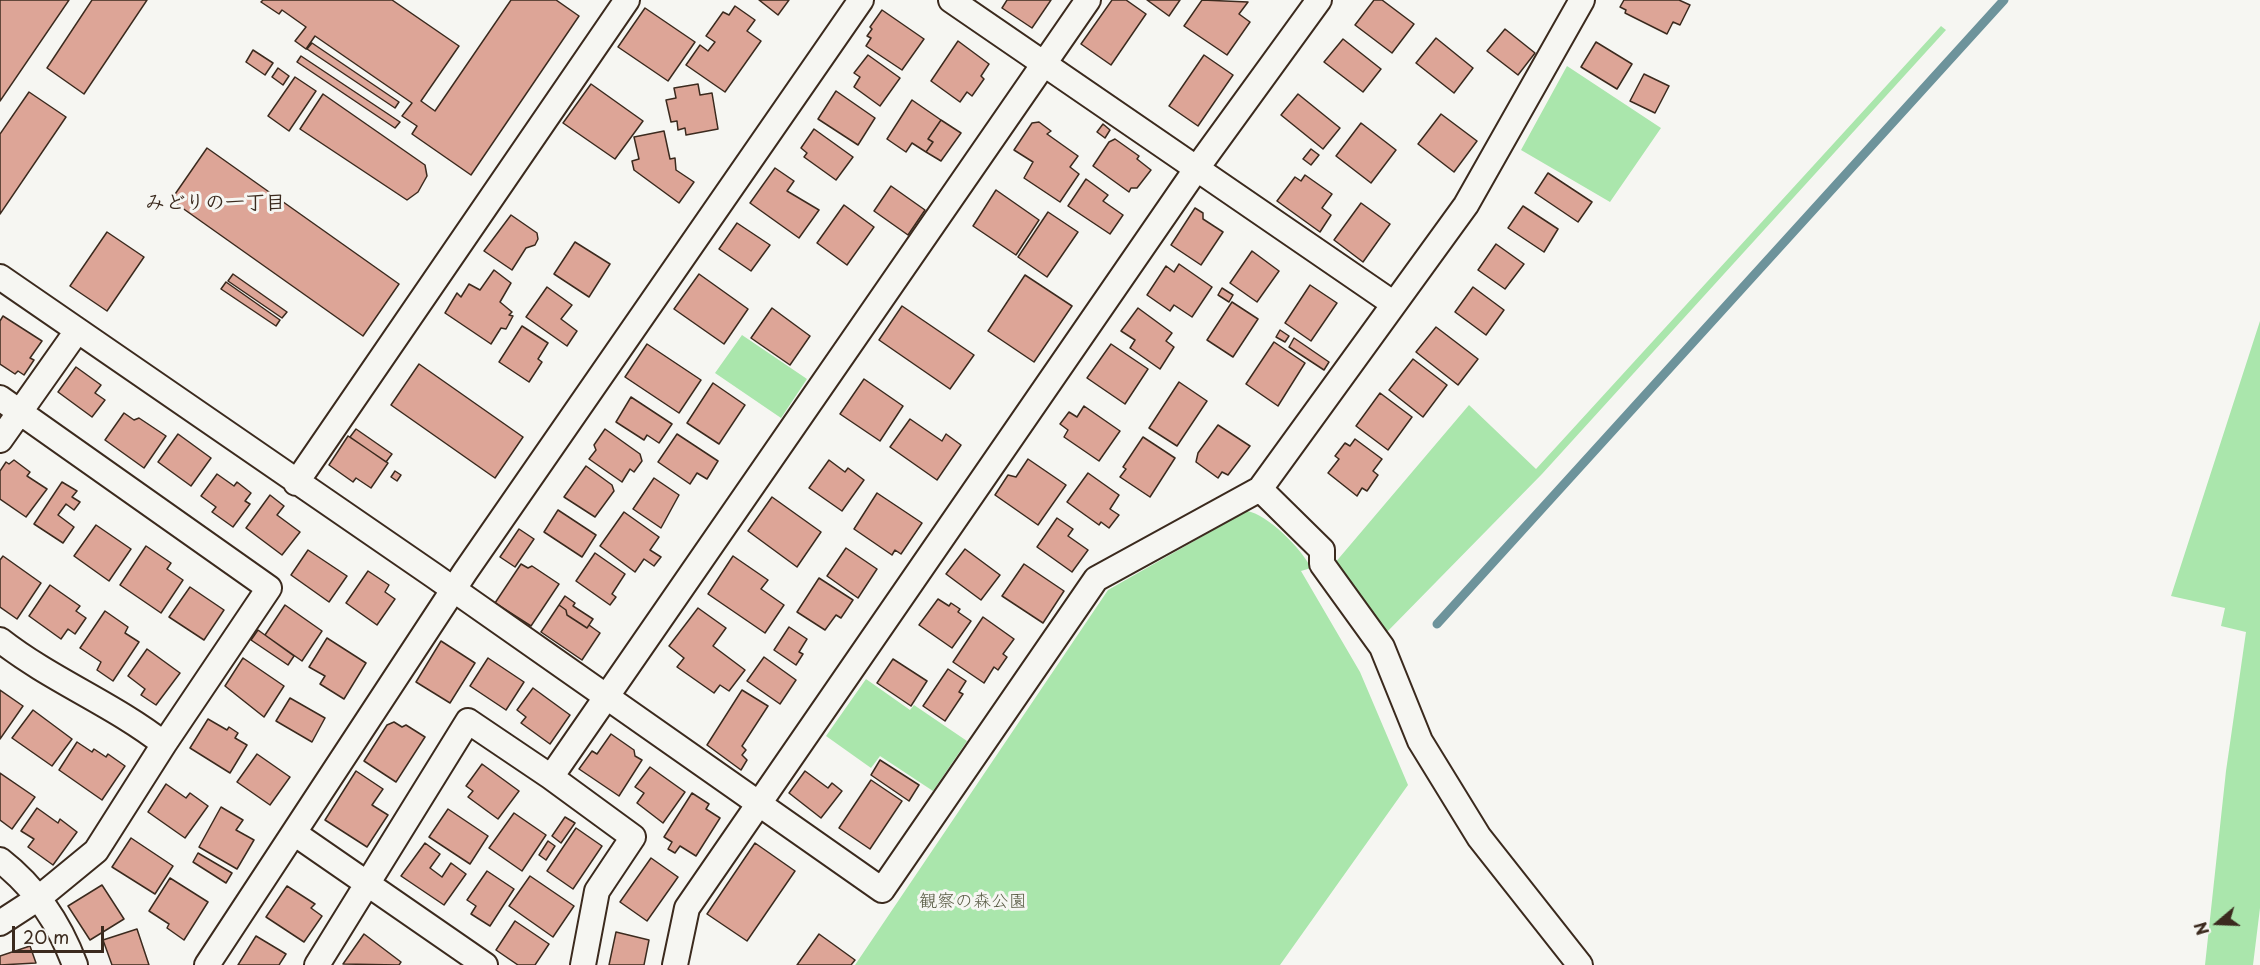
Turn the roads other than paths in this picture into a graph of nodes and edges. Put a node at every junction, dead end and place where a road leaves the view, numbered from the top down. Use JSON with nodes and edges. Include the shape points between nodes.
{"nodes":[{"id":1,"x":627,"y":0,"type":"edge"},
{"id":2,"x":861,"y":0,"type":"edge"},
{"id":3,"x":951,"y":0,"type":"edge"},
{"id":4,"x":1088,"y":0,"type":"edge"},
{"id":5,"x":1319,"y":0,"type":"edge"},
{"id":6,"x":1582,"y":0,"type":"edge"},
{"id":7,"x":1044,"y":63,"type":"junction"},
{"id":8,"x":1197,"y":168,"type":"junction"},
{"id":9,"x":0,"y":277,"type":"edge"},
{"id":10,"x":1394,"y":304,"type":"junction"},
{"id":11,"x":77,"y":331,"type":"junction"},
{"id":12,"x":10,"y":404,"type":"edge"},
{"id":13,"x":0,"y":440,"type":"edge"},
{"id":14,"x":296,"y":483,"type":"junction"},
{"id":15,"x":1260,"y":489,"type":"junction"},
{"id":16,"x":453,"y":590,"type":"junction"},
{"id":17,"x":0,"y":640,"type":"edge"},
{"id":18,"x":607,"y":698,"type":"junction"},
{"id":19,"x":164,"y":744,"type":"junction"},
{"id":20,"x":550,"y":777,"type":"junction"},
{"id":21,"x":759,"y":804,"type":"junction"},
{"id":22,"x":294,"y":834,"type":"junction"},
{"id":23,"x":0,"y":860,"type":"edge"},
{"id":24,"x":366,"y":885,"type":"junction"},
{"id":25,"x":40,"y":897,"type":"junction"},
{"id":26,"x":0,"y":923,"type":"edge"},
{"id":27,"x":75,"y":965,"type":"edge"},
{"id":28,"x":207,"y":965,"type":"edge"},
{"id":29,"x":317,"y":965,"type":"edge"},
{"id":30,"x":485,"y":965,"type":"edge"},
{"id":31,"x":583,"y":965,"type":"edge"},
{"id":32,"x":675,"y":965,"type":"edge"},
{"id":33,"x":1580,"y":965,"type":"edge"}],
"edges":[{"from":1,"to":14,"type":"street"},
{"from":2,"to":16,"type":"street"},
{"from":3,"to":7,"type":"street"},
{"from":4,"to":7,"type":"street"},
{"from":5,"to":8,"type":"street"},
{"from":6,"to":10,"type":"street","via":[[1466,205]]},
{"from":7,"to":8,"type":"street"},
{"from":7,"to":18,"type":"street"},
{"from":8,"to":10,"type":"street"},
{"from":8,"to":21,"type":"street"},
{"from":9,"to":11,"type":"street"},
{"from":10,"to":15,"type":"street"},
{"from":11,"to":12,"type":"street"},
{"from":11,"to":14,"type":"street"},
{"from":12,"to":13,"type":"street"},
{"from":12,"to":19,"type":"street","via":[[269,588]]},
{"from":14,"to":16,"type":"street"},
{"from":15,"to":21,"type":"street","via":[[1096,579],[882,890]]},
{"from":15,"to":33,"type":"street","via":[[1322,550],[1322,564],[1382,648],[1420,741],[1479,837]]},
{"from":16,"to":18,"type":"street"},
{"from":16,"to":22,"type":"street"},
{"from":17,"to":19,"type":"street"},
{"from":18,"to":20,"type":"street"},
{"from":18,"to":21,"type":"street"},
{"from":19,"to":25,"type":"street","via":[[96,851]]},
{"from":20,"to":24,"type":"street","via":[[468,721]]},
{"from":20,"to":31,"type":"street","via":[[633,837],[597,891]]},
{"from":21,"to":32,"type":"street","via":[[687,908]]},
{"from":22,"to":24,"type":"street"},
{"from":22,"to":28,"type":"street"},
{"from":23,"to":25,"type":"street"},
{"from":24,"to":29,"type":"street"},
{"from":24,"to":30,"type":"street"},
{"from":25,"to":26,"type":"street"},
{"from":25,"to":27,"type":"street","via":[[57,923]]}]}
